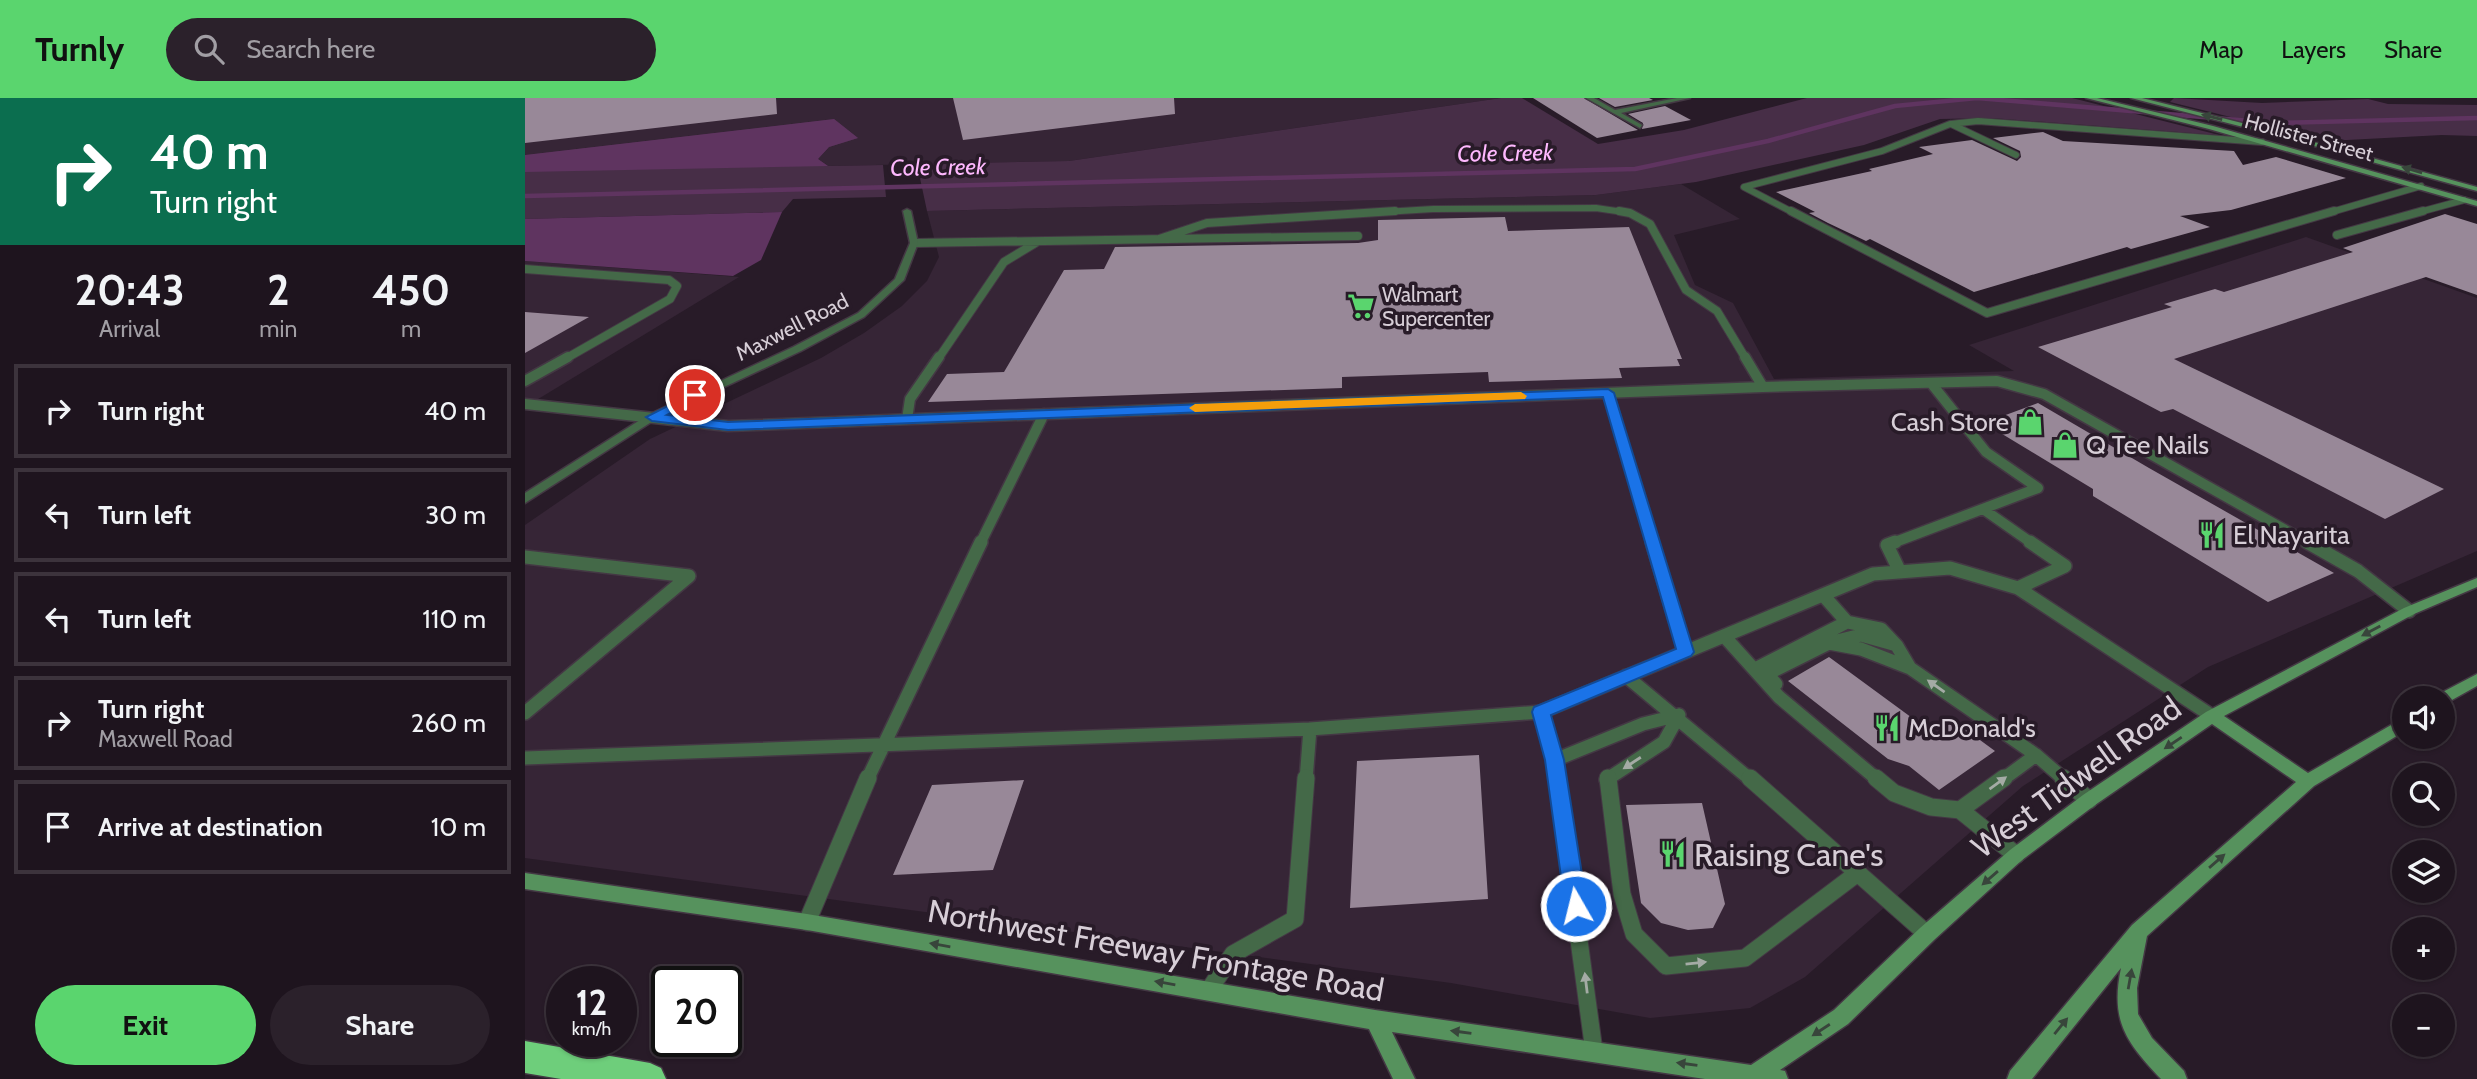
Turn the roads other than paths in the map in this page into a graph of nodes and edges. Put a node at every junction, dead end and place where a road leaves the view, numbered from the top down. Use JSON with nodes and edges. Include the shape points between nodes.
{"nodes":[{"id":1,"x":1588,"y":98,"type":"edge"},
{"id":2,"x":1687,"y":98,"type":"edge"},
{"id":3,"x":2089,"y":98,"type":"edge"},
{"id":4,"x":2134,"y":98,"type":"edge"},
{"id":5,"x":1613,"y":112,"type":"junction"},
{"id":6,"x":1950,"y":124,"type":"junction"},
{"id":7,"x":1640,"y":126,"type":"dead end"},
{"id":8,"x":2262,"y":142,"type":"junction"},
{"id":9,"x":2015,"y":155,"type":"dead end"},
{"id":10,"x":2361,"y":156,"type":"junction"},
{"id":11,"x":2337,"y":162,"type":"junction"},
{"id":12,"x":2421,"y":186,"type":"junction"},
{"id":13,"x":2477,"y":189,"type":"edge"},
{"id":14,"x":2464,"y":200,"type":"junction"},
{"id":15,"x":2477,"y":204,"type":"edge"},
{"id":16,"x":907,"y":211,"type":"dead end"},
{"id":17,"x":2337,"y":235,"type":"dead end"},
{"id":18,"x":1358,"y":236,"type":"dead end"},
{"id":19,"x":1159,"y":240,"type":"junction"},
{"id":20,"x":1037,"y":242,"type":"junction"},
{"id":21,"x":913,"y":243,"type":"junction"},
{"id":22,"x":525,"y":269,"type":"edge"},
{"id":23,"x":525,"y":382,"type":"edge"},
{"id":24,"x":1931,"y":383,"type":"junction"},
{"id":25,"x":1763,"y":387,"type":"junction"},
{"id":26,"x":1608,"y":393,"type":"junction"},
{"id":27,"x":525,"y":404,"type":"edge"},
{"id":28,"x":1044,"y":414,"type":"junction"},
{"id":29,"x":652,"y":417,"type":"junction"},
{"id":30,"x":907,"y":419,"type":"junction"},
{"id":31,"x":525,"y":499,"type":"edge"},
{"id":32,"x":1983,"y":509,"type":"junction"},
{"id":33,"x":525,"y":557,"type":"edge"},
{"id":34,"x":1900,"y":572,"type":"junction"},
{"id":35,"x":2477,"y":582,"type":"edge"},
{"id":36,"x":2018,"y":588,"type":"junction"},
{"id":37,"x":1823,"y":595,"type":"junction"},
{"id":38,"x":2409,"y":611,"type":"junction"},
{"id":39,"x":1847,"y":622,"type":"junction"},
{"id":40,"x":1724,"y":636,"type":"junction"},
{"id":41,"x":1829,"y":643,"type":"junction"},
{"id":42,"x":1896,"y":646,"type":"junction"},
{"id":43,"x":1685,"y":652,"type":"junction"},
{"id":44,"x":1910,"y":668,"type":"junction"},
{"id":45,"x":1755,"y":669,"type":"junction"},
{"id":46,"x":1626,"y":676,"type":"junction"},
{"id":47,"x":2477,"y":679,"type":"edge"},
{"id":48,"x":2455,"y":692,"type":"edge"},
{"id":49,"x":1541,"y":712,"type":"junction"},
{"id":50,"x":525,"y":713,"type":"edge"},
{"id":51,"x":1679,"y":715,"type":"junction"},
{"id":52,"x":2212,"y":716,"type":"junction"},
{"id":53,"x":1310,"y":729,"type":"junction"},
{"id":54,"x":2392,"y":731,"type":"edge"},
{"id":55,"x":882,"y":745,"type":"junction"},
{"id":56,"x":2036,"y":755,"type":"junction"},
{"id":57,"x":525,"y":758,"type":"edge"},
{"id":58,"x":1555,"y":760,"type":"junction"},
{"id":59,"x":2308,"y":781,"type":"junction"},
{"id":60,"x":2089,"y":800,"type":"junction"},
{"id":61,"x":1931,"y":807,"type":"junction"},
{"id":62,"x":1960,"y":810,"type":"junction"},
{"id":63,"x":2016,"y":855,"type":"junction"},
{"id":64,"x":1855,"y":875,"type":"junction"},
{"id":65,"x":525,"y":881,"type":"edge"},
{"id":66,"x":807,"y":922,"type":"junction"},
{"id":67,"x":2139,"y":931,"type":"junction"},
{"id":68,"x":1927,"y":934,"type":"junction"},
{"id":69,"x":1209,"y":990,"type":"junction"},
{"id":70,"x":1375,"y":1020,"type":"junction"},
{"id":71,"x":1594,"y":1051,"type":"junction"},
{"id":72,"x":525,"y":1057,"type":"edge"},
{"id":73,"x":1752,"y":1077,"type":"edge"},
{"id":74,"x":650,"y":1079,"type":"edge"},
{"id":75,"x":1404,"y":1079,"type":"edge"},
{"id":76,"x":1777,"y":1079,"type":"edge"},
{"id":77,"x":2018,"y":1079,"type":"edge"},
{"id":78,"x":2176,"y":1079,"type":"edge"}],
"edges":[{"from":1,"to":5,"type":"street"},
{"from":2,"to":5,"type":"street"},
{"from":3,"to":8,"type":"main road","name":"Hollister Street"},
{"from":10,"to":4,"type":"main road","name":"Hollister Street","one_way":true},
{"from":5,"to":7,"type":"street"},
{"from":6,"to":8,"type":"lane","via":[[1978,121]]},
{"from":6,"to":9,"type":"lane"},
{"from":6,"to":12,"type":"lane","via":[[1882,150],[1745,187],[1987,313]]},
{"from":8,"to":11,"type":"main road","name":"Hollister Street"},
{"from":10,"to":11,"type":"main road"},
{"from":13,"to":10,"type":"main road","name":"Hollister Street","one_way":true},
{"from":11,"to":12,"type":"main road","name":"Hollister Street"},
{"from":12,"to":14,"type":"main road","name":"Hollister Street"},
{"from":14,"to":15,"type":"main road","name":"Hollister Street"},
{"from":14,"to":17,"type":"lane"},
{"from":16,"to":21,"type":"street"},
{"from":18,"to":19,"type":"lane"},
{"from":19,"to":20,"type":"lane"},
{"from":19,"to":25,"type":"lane","via":[[1207,223],[1433,209],[1596,208],[1630,213],[1650,224],[1686,290],[1717,311]]},
{"from":20,"to":21,"type":"lane"},
{"from":20,"to":30,"type":"lane","via":[[1004,262],[910,400]]},
{"from":21,"to":29,"type":"street","name":"Maxwell Road","via":[[898,280],[861,315]]},
{"from":22,"to":23,"type":"lane","via":[[669,280],[677,286],[670,299]]},
{"from":24,"to":25,"type":"lane"},
{"from":24,"to":32,"type":"lane","via":[[1986,452],[2038,488]]},
{"from":24,"to":38,"type":"lane","via":[[1997,381],[2044,394],[2358,571]]},
{"from":25,"to":26,"type":"lane"},
{"from":26,"to":28,"type":"lane"},
{"from":26,"to":43,"type":"lane"},
{"from":27,"to":29,"type":"lane"},
{"from":28,"to":30,"type":"lane"},
{"from":28,"to":55,"type":"lane"},
{"from":29,"to":30,"type":"lane","via":[[728,426]]},
{"from":29,"to":31,"type":"street","name":"Maxwell Road"},
{"from":32,"to":34,"type":"lane","via":[[1887,545]]},
{"from":32,"to":36,"type":"lane","via":[[2065,566]]},
{"from":33,"to":50,"type":"lane","via":[[689,576]]},
{"from":34,"to":36,"type":"lane","via":[[1950,568]]},
{"from":34,"to":37,"type":"lane","via":[[1873,574]]},
{"from":35,"to":38,"type":"main road","name":"West Tidwell Road"},
{"from":36,"to":52,"type":"lane"},
{"from":37,"to":39,"type":"lane"},
{"from":37,"to":40,"type":"lane"},
{"from":38,"to":52,"type":"main road","name":"West Tidwell Road","one_way":true},
{"from":39,"to":42,"type":"lane","via":[[1881,629]]},
{"from":39,"to":45,"type":"lane"},
{"from":40,"to":43,"type":"lane"},
{"from":40,"to":45,"type":"lane"},
{"from":41,"to":42,"type":"lane","via":[[1849,634],[1871,635]]},
{"from":41,"to":44,"type":"lane","via":[[1861,649]]},
{"from":41,"to":61,"type":"lane","via":[[1767,674],[1901,789]]},
{"from":42,"to":44,"type":"lane"},
{"from":43,"to":46,"type":"lane"},
{"from":56,"to":44,"type":"lane","one_way":true},
{"from":45,"to":61,"type":"lane","via":[[1779,698],[1894,793]]},
{"from":46,"to":49,"type":"lane"},
{"from":46,"to":51,"type":"lane"},
{"from":47,"to":48,"type":"main road"},
{"from":49,"to":53,"type":"lane"},
{"from":49,"to":58,"type":"lane"},
{"from":51,"to":58,"type":"lane","via":[[1643,723]]},
{"from":51,"to":64,"type":"lane"},
{"from":51,"to":64,"type":"lane","one_way":true,"via":[[1664,742],[1606,779],[1622,894],[1631,924],[1666,967],[1745,958]]},
{"from":52,"to":59,"type":"main road"},
{"from":52,"to":60,"type":"main road","name":"West Tidwell Road","one_way":true},
{"from":53,"to":55,"type":"lane"},
{"from":53,"to":69,"type":"lane","via":[[1295,919],[1233,954]]},
{"from":54,"to":59,"type":"main road"},
{"from":55,"to":57,"type":"lane"},
{"from":55,"to":66,"type":"lane"},
{"from":56,"to":60,"type":"lane"},
{"from":62,"to":56,"type":"lane","one_way":true},
{"from":71,"to":58,"type":"lane","one_way":true},
{"from":67,"to":59,"type":"main road","one_way":true},
{"from":60,"to":63,"type":"main road","name":"West Tidwell Road"},
{"from":61,"to":62,"type":"lane"},
{"from":62,"to":63,"type":"lane"},
{"from":63,"to":68,"type":"main road","name":"West Tidwell Road","one_way":true},
{"from":64,"to":68,"type":"lane"},
{"from":65,"to":66,"type":"main road","name":"Northwest Freeway Frontage Road"},
{"from":69,"to":66,"type":"main road","name":"Northwest Freeway Frontage Road","one_way":true},
{"from":77,"to":67,"type":"main road","one_way":true},
{"from":78,"to":67,"type":"main road","one_way":true,"via":[[2137,1032],[2126,1004]]},
{"from":68,"to":73,"type":"main road","name":"West Tidwell Road","one_way":true,"via":[[1841,1017]]},
{"from":69,"to":70,"type":"main road","name":"Northwest Freeway Frontage Road"},
{"from":71,"to":70,"type":"main road","name":"Northwest Freeway Frontage Road","one_way":true},
{"from":70,"to":75,"type":"main road"},
{"from":73,"to":71,"type":"main road","name":"Northwest Freeway Frontage Road","one_way":true},
{"from":72,"to":74,"type":"highway"},
{"from":73,"to":76,"type":"main road","name":"Northwest Freeway Frontage Road"}]}
